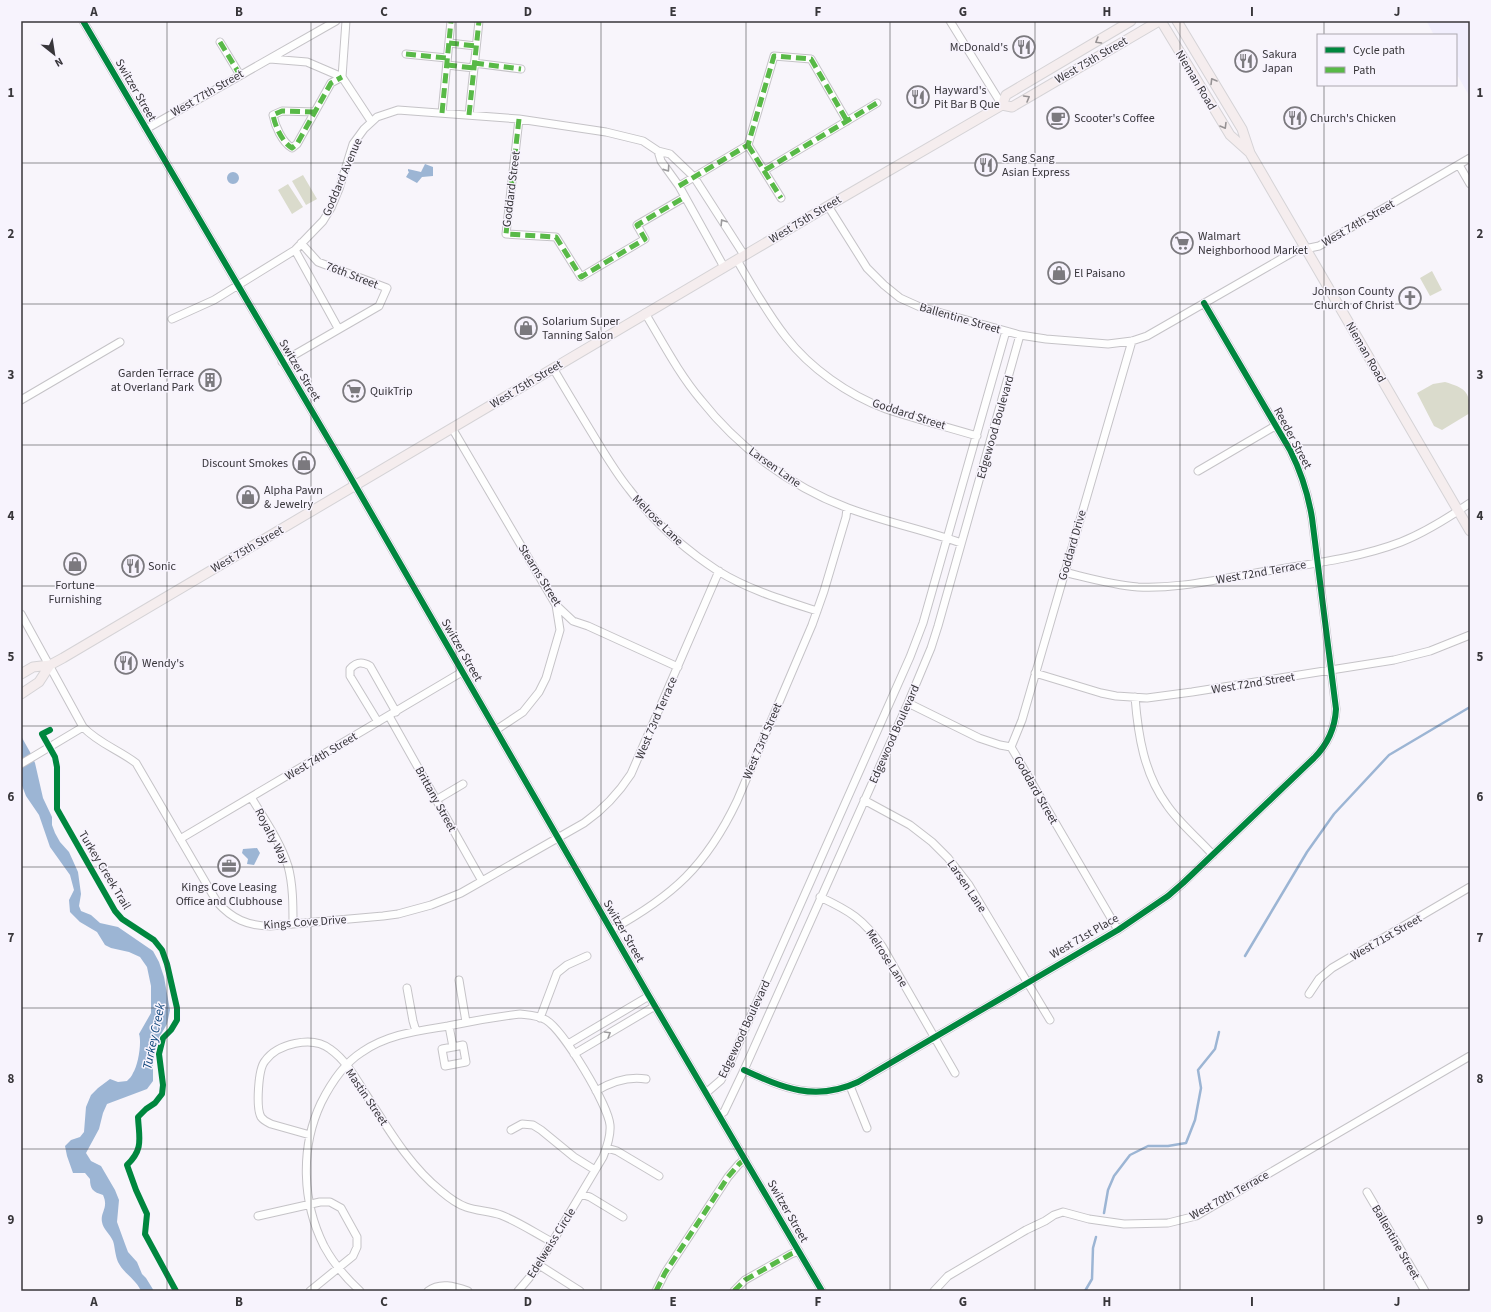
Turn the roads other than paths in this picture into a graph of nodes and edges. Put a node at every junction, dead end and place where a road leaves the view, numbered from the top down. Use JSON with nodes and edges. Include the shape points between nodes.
{"nodes":[{"id":1,"x":83,"y":21,"type":"edge"},
{"id":2,"x":336,"y":21,"type":"edge"},
{"id":3,"x":346,"y":21,"type":"edge"},
{"id":4,"x":451,"y":21,"type":"edge"},
{"id":5,"x":479,"y":21,"type":"edge"},
{"id":6,"x":950,"y":21,"type":"edge"},
{"id":7,"x":1131,"y":21,"type":"edge"},
{"id":8,"x":1160,"y":21,"type":"edge"},
{"id":9,"x":1177,"y":21,"type":"edge"},
{"id":10,"x":220,"y":42,"type":"dead end"},
{"id":11,"x":449,"y":43,"type":"junction"},
{"id":12,"x":476,"y":46,"type":"junction"},
{"id":13,"x":406,"y":54,"type":"dead end"},
{"id":14,"x":269,"y":59,"type":"junction"},
{"id":15,"x":447,"y":61,"type":"junction"},
{"id":16,"x":474,"y":66,"type":"junction"},
{"id":17,"x":521,"y":68,"type":"dead end"},
{"id":18,"x":240,"y":75,"type":"junction"},
{"id":19,"x":342,"y":77,"type":"junction"},
{"id":20,"x":877,"y":104,"type":"dead end"},
{"id":21,"x":1002,"y":105,"type":"junction"},
{"id":22,"x":315,"y":112,"type":"junction"},
{"id":23,"x":442,"y":113,"type":"junction"},
{"id":24,"x":469,"y":115,"type":"junction"},
{"id":25,"x":519,"y":119,"type":"junction"},
{"id":26,"x":372,"y":121,"type":"junction"},
{"id":27,"x":847,"y":121,"type":"junction"},
{"id":28,"x":146,"y":128,"type":"junction"},
{"id":29,"x":748,"y":145,"type":"junction"},
{"id":30,"x":658,"y":151,"type":"junction"},
{"id":31,"x":1250,"y":153,"type":"junction"},
{"id":32,"x":1470,"y":158,"type":"edge"},
{"id":33,"x":1458,"y":165,"type":"junction"},
{"id":34,"x":764,"y":170,"type":"junction"},
{"id":35,"x":694,"y":177,"type":"junction"},
{"id":36,"x":1470,"y":184,"type":"edge"},
{"id":37,"x":679,"y":186,"type":"junction"},
{"id":38,"x":685,"y":197,"type":"junction"},
{"id":39,"x":781,"y":198,"type":"dead end"},
{"id":40,"x":828,"y":206,"type":"junction"},
{"id":41,"x":301,"y":243,"type":"junction"},
{"id":42,"x":1306,"y":248,"type":"junction"},
{"id":43,"x":295,"y":250,"type":"junction"},
{"id":44,"x":740,"y":257,"type":"junction"},
{"id":45,"x":724,"y":267,"type":"junction"},
{"id":46,"x":237,"y":285,"type":"junction"},
{"id":47,"x":1204,"y":303,"type":"junction"},
{"id":48,"x":646,"y":313,"type":"junction"},
{"id":49,"x":172,"y":319,"type":"dead end"},
{"id":50,"x":338,"y":328,"type":"junction"},
{"id":51,"x":1006,"y":331,"type":"junction"},
{"id":52,"x":1020,"y":335,"type":"junction"},
{"id":53,"x":1132,"y":341,"type":"junction"},
{"id":54,"x":120,"y":342,"type":"dead end"},
{"id":55,"x":282,"y":362,"type":"junction"},
{"id":56,"x":553,"y":368,"type":"junction"},
{"id":57,"x":21,"y":400,"type":"edge"},
{"id":58,"x":1275,"y":426,"type":"junction"},
{"id":59,"x":452,"y":428,"type":"junction"},
{"id":60,"x":977,"y":436,"type":"junction"},
{"id":61,"x":1198,"y":471,"type":"dead end"},
{"id":62,"x":355,"y":485,"type":"junction"},
{"id":63,"x":1470,"y":503,"type":"edge"},
{"id":64,"x":847,"y":508,"type":"junction"},
{"id":65,"x":1458,"y":511,"type":"junction"},
{"id":66,"x":1470,"y":531,"type":"edge"},
{"id":67,"x":948,"y":538,"type":"junction"},
{"id":68,"x":962,"y":543,"type":"junction"},
{"id":69,"x":1318,"y":562,"type":"junction"},
{"id":70,"x":719,"y":571,"type":"junction"},
{"id":71,"x":1064,"y":572,"type":"junction"},
{"id":72,"x":556,"y":605,"type":"junction"},
{"id":73,"x":816,"y":611,"type":"junction"},
{"id":74,"x":21,"y":614,"type":"edge"},
{"id":75,"x":1470,"y":636,"type":"edge"},
{"id":76,"x":50,"y":665,"type":"junction"},
{"id":77,"x":678,"y":667,"type":"junction"},
{"id":78,"x":1332,"y":670,"type":"junction"},
{"id":79,"x":462,"y":672,"type":"junction"},
{"id":80,"x":1034,"y":673,"type":"junction"},
{"id":81,"x":21,"y":674,"type":"edge"},
{"id":82,"x":25,"y":692,"type":"edge"},
{"id":83,"x":1135,"y":697,"type":"junction"},
{"id":84,"x":908,"y":703,"type":"junction"},
{"id":85,"x":396,"y":712,"type":"junction"},
{"id":86,"x":389,"y":716,"type":"junction"},
{"id":87,"x":378,"y":722,"type":"junction"},
{"id":88,"x":84,"y":727,"type":"junction"},
{"id":89,"x":496,"y":730,"type":"junction"},
{"id":90,"x":1011,"y":747,"type":"junction"},
{"id":91,"x":21,"y":764,"type":"edge"},
{"id":92,"x":463,"y":784,"type":"dead end"},
{"id":93,"x":251,"y":797,"type":"junction"},
{"id":94,"x":436,"y":800,"type":"junction"},
{"id":95,"x":864,"y":800,"type":"junction"},
{"id":96,"x":558,"y":838,"type":"junction"},
{"id":97,"x":180,"y":839,"type":"junction"},
{"id":98,"x":1213,"y":854,"type":"junction"},
{"id":99,"x":482,"y":881,"type":"junction"},
{"id":100,"x":1470,"y":888,"type":"edge"},
{"id":101,"x":820,"y":897,"type":"junction"},
{"id":102,"x":293,"y":924,"type":"junction"},
{"id":103,"x":611,"y":930,"type":"junction"},
{"id":104,"x":1118,"y":930,"type":"junction"},
{"id":105,"x":587,"y":956,"type":"dead end"},
{"id":106,"x":459,"y":980,"type":"dead end"},
{"id":107,"x":1028,"y":982,"type":"junction"},
{"id":108,"x":407,"y":988,"type":"dead end"},
{"id":109,"x":1309,"y":994,"type":"dead end"},
{"id":110,"x":649,"y":996,"type":"junction"},
{"id":111,"x":655,"y":1006,"type":"junction"},
{"id":112,"x":540,"y":1018,"type":"junction"},
{"id":113,"x":1050,"y":1020,"type":"dead end"},
{"id":114,"x":466,"y":1022,"type":"junction"},
{"id":115,"x":449,"y":1026,"type":"junction"},
{"id":116,"x":416,"y":1031,"type":"junction"},
{"id":117,"x":935,"y":1037,"type":"junction"},
{"id":118,"x":568,"y":1044,"type":"junction"},
{"id":119,"x":453,"y":1047,"type":"dead end"},
{"id":120,"x":574,"y":1054,"type":"junction"},
{"id":121,"x":1470,"y":1056,"type":"edge"},
{"id":122,"x":346,"y":1066,"type":"junction"},
{"id":123,"x":744,"y":1070,"type":"junction"},
{"id":124,"x":955,"y":1073,"type":"dead end"},
{"id":125,"x":646,"y":1079,"type":"dead end"},
{"id":126,"x":850,"y":1086,"type":"junction"},
{"id":127,"x":596,"y":1091,"type":"junction"},
{"id":128,"x":706,"y":1093,"type":"junction"},
{"id":129,"x":720,"y":1115,"type":"junction"},
{"id":130,"x":867,"y":1128,"type":"dead end"},
{"id":131,"x":511,"y":1130,"type":"dead end"},
{"id":132,"x":310,"y":1134,"type":"junction"},
{"id":133,"x":607,"y":1148,"type":"junction"},
{"id":134,"x":745,"y":1159,"type":"junction"},
{"id":135,"x":595,"y":1170,"type":"junction"},
{"id":136,"x":659,"y":1176,"type":"dead end"},
{"id":137,"x":1367,"y":1192,"type":"dead end"},
{"id":138,"x":581,"y":1194,"type":"junction"},
{"id":139,"x":310,"y":1205,"type":"junction"},
{"id":140,"x":258,"y":1216,"type":"dead end"},
{"id":141,"x":623,"y":1217,"type":"dead end"},
{"id":142,"x":552,"y":1242,"type":"junction"},
{"id":143,"x":799,"y":1251,"type":"junction"},
{"id":144,"x":539,"y":1265,"type":"junction"},
{"id":145,"x":339,"y":1268,"type":"junction"},
{"id":146,"x":310,"y":1291,"type":"edge"},
{"id":147,"x":360,"y":1291,"type":"edge"},
{"id":148,"x":428,"y":1291,"type":"edge"},
{"id":149,"x":468,"y":1291,"type":"edge"},
{"id":150,"x":518,"y":1291,"type":"edge"},
{"id":151,"x":580,"y":1291,"type":"edge"},
{"id":152,"x":656,"y":1291,"type":"edge"},
{"id":153,"x":734,"y":1291,"type":"edge"},
{"id":154,"x":822,"y":1291,"type":"edge"},
{"id":155,"x":934,"y":1291,"type":"edge"},
{"id":156,"x":1425,"y":1291,"type":"edge"}],
"edges":[{"from":1,"to":28,"type":"street","name":"Switzer Street"},
{"from":2,"to":14,"type":"street","name":"West 77th Street"},
{"from":3,"to":19,"type":"street"},
{"from":4,"to":11,"type":"street"},
{"from":5,"to":12,"type":"street"},
{"from":6,"to":21,"type":"street"},
{"from":7,"to":21,"type":"main road","name":"West 75th Street","one_way":true,"via":[[1006,95]]},
{"from":21,"to":8,"type":"main road","name":"West 75th Street","one_way":true,"via":[[1012,107]]},
{"from":8,"to":31,"type":"main road","name":"Nieman Road","one_way":true,"via":[[1230,135]]},
{"from":31,"to":9,"type":"main road","name":"Nieman Road","one_way":true,"via":[[1242,129]]},
{"from":10,"to":18,"type":"street"},
{"from":11,"to":12,"type":"street"},
{"from":11,"to":15,"type":"street"},
{"from":12,"to":16,"type":"street"},
{"from":13,"to":15,"type":"street"},
{"from":14,"to":18,"type":"street","name":"West 77th Street"},
{"from":14,"to":19,"type":"street","via":[[307,62]]},
{"from":15,"to":16,"type":"street"},
{"from":15,"to":23,"type":"street"},
{"from":16,"to":17,"type":"street"},
{"from":16,"to":24,"type":"street"},
{"from":18,"to":28,"type":"street","name":"West 77th Street"},
{"from":19,"to":22,"type":"street","via":[[331,83]]},
{"from":19,"to":26,"type":"street"},
{"from":20,"to":27,"type":"street"},
{"from":21,"to":40,"type":"main road","name":"West 75th Street"},
{"from":22,"to":22,"type":"street","via":[[297,144],[292,148],[287,145],[273,115],[282,112]]},
{"from":23,"to":24,"type":"street","name":"Goddard Street"},
{"from":23,"to":26,"type":"street","name":"Goddard Street","via":[[398,110]]},
{"from":24,"to":25,"type":"street","name":"Goddard Street"},
{"from":25,"to":30,"type":"street","name":"Goddard Street","via":[[606,132],[643,141]]},
{"from":25,"to":38,"type":"street","name":"Goddard Street","via":[[506,234],[556,237],[581,277],[645,239],[637,225]]},
{"from":26,"to":41,"type":"street","name":"Goddard Avenue","via":[[353,144],[331,208],[323,221]]},
{"from":27,"to":29,"type":"street","via":[[811,60],[774,56]]},
{"from":27,"to":34,"type":"street"},
{"from":28,"to":46,"type":"street","name":"Switzer Street"},
{"from":29,"to":34,"type":"street"},
{"from":29,"to":35,"type":"street"},
{"from":30,"to":35,"type":"street","name":"Goddard Street","via":[[670,154]]},
{"from":30,"to":37,"type":"street","one_way":true,"via":[[661,161]]},
{"from":31,"to":42,"type":"main road","name":"Nieman Road"},
{"from":32,"to":33,"type":"street","name":"West 74th Street"},
{"from":33,"to":36,"type":"street"},
{"from":33,"to":42,"type":"street","name":"West 74th Street","via":[[1320,246]]},
{"from":34,"to":39,"type":"street"},
{"from":35,"to":37,"type":"street"},
{"from":44,"to":35,"type":"street","name":"Goddard Street","one_way":true},
{"from":37,"to":38,"type":"street"},
{"from":38,"to":45,"type":"street"},
{"from":40,"to":44,"type":"main road","name":"West 75th Street"},
{"from":40,"to":51,"type":"street","name":"Ballentine Street","via":[[867,268],[900,298],[920,307]]},
{"from":41,"to":43,"type":"street","name":"Goddard Avenue"},
{"from":41,"to":50,"type":"street","name":"76th Street","via":[[318,262],[387,288],[379,306]]},
{"from":42,"to":47,"type":"street","name":"West 74th Street","via":[[1294,251]]},
{"from":42,"to":65,"type":"main road","name":"Nieman Road"},
{"from":43,"to":46,"type":"street","name":"Goddard Avenue"},
{"from":43,"to":50,"type":"street"},
{"from":44,"to":45,"type":"main road","name":"West 75th Street"},
{"from":44,"to":60,"type":"street","name":"Goddard Street","via":[[771,316],[786,338],[830,378],[886,409]]},
{"from":45,"to":48,"type":"main road","name":"West 75th Street"},
{"from":46,"to":49,"type":"street","name":"Goddard Avenue","via":[[214,300]]},
{"from":46,"to":55,"type":"street","name":"Switzer Street"},
{"from":47,"to":53,"type":"street","name":"West 74th Street","via":[[1147,336]]},
{"from":47,"to":58,"type":"street","name":"Reeder Street"},
{"from":48,"to":56,"type":"main road","name":"West 75th Street"},
{"from":48,"to":64,"type":"street","name":"Larsen Lane","via":[[689,384],[716,419],[767,464],[796,483]]},
{"from":50,"to":55,"type":"street"},
{"from":51,"to":52,"type":"street","name":"Ballentine Street"},
{"from":51,"to":60,"type":"street","name":"Edgewood Boulevard"},
{"from":52,"to":53,"type":"street","name":"West 74th Street","via":[[1108,344]]},
{"from":52,"to":68,"type":"street","name":"Edgewood Boulevard"},
{"from":53,"to":71,"type":"street","name":"Goddard Drive"},
{"from":54,"to":57,"type":"street"},
{"from":55,"to":62,"type":"street","name":"Switzer Street"},
{"from":56,"to":59,"type":"main road","name":"West 75th Street"},
{"from":56,"to":70,"type":"street","name":"Melrose Lane","via":[[628,489],[668,532],[692,553]]},
{"from":58,"to":61,"type":"street"},
{"from":58,"to":69,"type":"street","name":"Reeder Street","via":[[1298,466],[1306,490]]},
{"from":59,"to":62,"type":"main road","name":"West 75th Street"},
{"from":59,"to":72,"type":"street","name":"Stearns Street"},
{"from":60,"to":67,"type":"street","name":"Edgewood Boulevard"},
{"from":62,"to":76,"type":"main road","name":"West 75th Street"},
{"from":62,"to":79,"type":"street","name":"Switzer Street"},
{"from":63,"to":65,"type":"street","name":"West 72nd Terrace"},
{"from":64,"to":67,"type":"street","name":"Larsen Lane"},
{"from":64,"to":73,"type":"street","name":"West 73rd Street","via":[[824,592]]},
{"from":65,"to":66,"type":"main road","name":"Nieman Road"},
{"from":65,"to":69,"type":"street","name":"West 72nd Terrace","via":[[1442,522],[1400,542]]},
{"from":67,"to":68,"type":"street","name":"Larsen Lane"},
{"from":67,"to":128,"type":"street","name":"Edgewood Boulevard","via":[[923,623],[902,679],[722,1080]]},
{"from":68,"to":84,"type":"street","name":"Edgewood Boulevard","via":[[931,648]]},
{"from":69,"to":71,"type":"street","name":"West 72nd Terrace","via":[[1191,584],[1157,587],[1117,584]]},
{"from":69,"to":78,"type":"street","name":"Reeder Street"},
{"from":70,"to":73,"type":"street","name":"Melrose Lane","via":[[751,588]]},
{"from":70,"to":77,"type":"street","name":"West 73rd Terrace"},
{"from":71,"to":80,"type":"street","name":"Goddard Drive"},
{"from":72,"to":77,"type":"street","name":"Stearns Street","via":[[574,621]]},
{"from":72,"to":89,"type":"street","via":[[560,630],[546,678],[539,692],[523,712]]},
{"from":73,"to":103,"type":"street","name":"West 73rd Street","via":[[725,826],[692,871],[673,889],[654,905]]},
{"from":74,"to":76,"type":"street","name":"Kings Cove Drive"},
{"from":75,"to":78,"type":"street","name":"West 72nd Street","via":[[1411,656]]},
{"from":76,"to":81,"type":"main road","name":"West 75th Street","via":[[33,667]]},
{"from":76,"to":82,"type":"main road","name":"West 75th Street","via":[[39,682]]},
{"from":76,"to":88,"type":"street","name":"Kings Cove Drive"},
{"from":77,"to":96,"type":"street","name":"West 73rd Terrace","via":[[643,750],[624,785],[600,812]]},
{"from":78,"to":83,"type":"street","name":"West 72nd Street","via":[[1192,692],[1147,698]]},
{"from":78,"to":98,"type":"street","name":"West 71st Place","via":[[1336,714],[1326,744]]},
{"from":79,"to":85,"type":"street","name":"West 74th Street"},
{"from":79,"to":89,"type":"street","name":"Switzer Street"},
{"from":80,"to":83,"type":"street","name":"West 72nd Street","via":[[1101,693]]},
{"from":80,"to":90,"type":"street","name":"Goddard Drive","via":[[1022,720]]},
{"from":83,"to":98,"type":"street","via":[[1144,756],[1151,778],[1167,806]]},
{"from":84,"to":90,"type":"street","name":"Goddard Street","via":[[979,738],[1000,746]]},
{"from":84,"to":95,"type":"street","name":"Edgewood Boulevard"},
{"from":85,"to":86,"type":"street","name":"West 74th Street"},
{"from":85,"to":87,"type":"street","via":[[370,666],[361,662],[356,664],[350,670],[350,676]]},
{"from":86,"to":87,"type":"street","name":"West 74th Street"},
{"from":86,"to":94,"type":"street","name":"Brittany Street"},
{"from":87,"to":93,"type":"street","name":"West 74th Street"},
{"from":88,"to":91,"type":"street"},
{"from":88,"to":97,"type":"street","name":"Kings Cove Drive","via":[[91,735],[136,763]]},
{"from":89,"to":96,"type":"street","name":"Switzer Street"},
{"from":90,"to":104,"type":"street","name":"Goddard Street"},
{"from":92,"to":94,"type":"street"},
{"from":93,"to":97,"type":"street","name":"West 74th Street"},
{"from":93,"to":102,"type":"street","name":"Royalty Way","via":[[282,850],[288,866],[293,899]]},
{"from":94,"to":99,"type":"street","name":"Brittany Street"},
{"from":95,"to":101,"type":"street","name":"Edgewood Boulevard"},
{"from":95,"to":107,"type":"street","name":"Larsen Lane","via":[[910,825],[948,858],[969,884]]},
{"from":96,"to":99,"type":"street","name":"Kings Cove Drive"},
{"from":96,"to":103,"type":"street","name":"Switzer Street"},
{"from":97,"to":102,"type":"street","name":"Kings Cove Drive","via":[[217,902],[233,917],[256,926]]},
{"from":98,"to":104,"type":"street","name":"West 71st Place","via":[[1168,896]]},
{"from":99,"to":102,"type":"street","name":"Kings Cove Drive","via":[[431,905],[398,914]]},
{"from":100,"to":109,"type":"street","name":"West 71st Street","via":[[1332,968],[1319,979]]},
{"from":101,"to":117,"type":"street","name":"Melrose Lane","via":[[848,911],[872,933]]},
{"from":101,"to":123,"type":"street","name":"Edgewood Boulevard"},
{"from":103,"to":110,"type":"street","name":"Switzer Street"},
{"from":104,"to":107,"type":"street","name":"West 71st Place"},
{"from":105,"to":112,"type":"street","via":[[558,972]]},
{"from":106,"to":114,"type":"street"},
{"from":107,"to":113,"type":"street","name":"Larsen Lane"},
{"from":107,"to":117,"type":"street","name":"West 71st Place"},
{"from":108,"to":116,"type":"street"},
{"from":110,"to":111,"type":"street","name":"Switzer Street"},
{"from":110,"to":118,"type":"street"},
{"from":120,"to":111,"type":"street","one_way":true},
{"from":111,"to":128,"type":"street","name":"Switzer Street"},
{"from":112,"to":114,"type":"street","name":"Edelweiss Circle","via":[[520,1014]]},
{"from":112,"to":118,"type":"street","name":"Edelweiss Circle","via":[[556,1027]]},
{"from":114,"to":115,"type":"street","name":"Edelweiss Circle"},
{"from":115,"to":116,"type":"street","name":"Edelweiss Circle"},
{"from":115,"to":119,"type":"street"},
{"from":116,"to":122,"type":"street","name":"Edelweiss Circle","via":[[382,1041],[362,1051]]},
{"from":117,"to":124,"type":"street","name":"Melrose Lane"},
{"from":117,"to":126,"type":"street","name":"West 71st Place"},
{"from":118,"to":120,"type":"street","name":"Edelweiss Circle"},
{"from":120,"to":127,"type":"street","name":"Edelweiss Circle"},
{"from":121,"to":155,"type":"street","name":"West 70th Terrace","via":[[1196,1216],[1168,1223],[1124,1224],[1063,1212],[1026,1230],[948,1276]]},
{"from":122,"to":132,"type":"street","name":"Edelweiss Circle","via":[[328,1089],[317,1111]]},
{"from":122,"to":132,"type":"street","name":"Mastin Street","via":[[328,1047],[317,1043],[284,1046],[275,1050],[263,1063],[260,1071],[261,1117],[271,1124]]},
{"from":122,"to":142,"type":"street","name":"Mastin Street","via":[[404,1153],[441,1191],[458,1204],[507,1217]]},
{"from":123,"to":126,"type":"street","name":"West 71st Place","via":[[776,1085],[797,1091],[823,1092]]},
{"from":123,"to":129,"type":"street","name":"Edgewood Boulevard","via":[[724,1112]]},
{"from":125,"to":127,"type":"street","via":[[615,1081]]},
{"from":126,"to":130,"type":"street"},
{"from":127,"to":133,"type":"street","name":"Edelweiss Circle","via":[[609,1117],[610,1137]]},
{"from":128,"to":129,"type":"street","name":"Switzer Street"},
{"from":129,"to":134,"type":"street","name":"Switzer Street"},
{"from":131,"to":135,"type":"street","via":[[522,1124],[533,1125]]},
{"from":132,"to":139,"type":"street","name":"Edelweiss Circle","via":[[306,1168]]},
{"from":133,"to":135,"type":"street","name":"Edelweiss Circle"},
{"from":133,"to":136,"type":"street","via":[[617,1151]]},
{"from":134,"to":143,"type":"street","name":"Switzer Street"},
{"from":134,"to":152,"type":"street","via":[[728,1177],[665,1273]]},
{"from":135,"to":138,"type":"street","name":"Edelweiss Circle"},
{"from":137,"to":156,"type":"street","name":"Ballentine Street"},
{"from":138,"to":141,"type":"street","name":"Edelweiss Circle"},
{"from":138,"to":142,"type":"street","name":"Edelweiss Circle"},
{"from":139,"to":140,"type":"street"},
{"from":139,"to":145,"type":"street","name":"Edelweiss Circle","via":[[324,1246]]},
{"from":139,"to":145,"type":"street","via":[[330,1202],[341,1208],[357,1237],[357,1247],[353,1256]]},
{"from":142,"to":144,"type":"street","name":"Edelweiss Circle"},
{"from":143,"to":153,"type":"street","via":[[746,1280]]},
{"from":143,"to":154,"type":"street","name":"Switzer Street"},
{"from":144,"to":150,"type":"street","name":"Edelweiss Circle"},
{"from":144,"to":151,"type":"street"},
{"from":145,"to":146,"type":"street"},
{"from":145,"to":147,"type":"street","name":"Edelweiss Circle"},
{"from":148,"to":149,"type":"street","via":[[438,1286],[448,1286]]}]}
